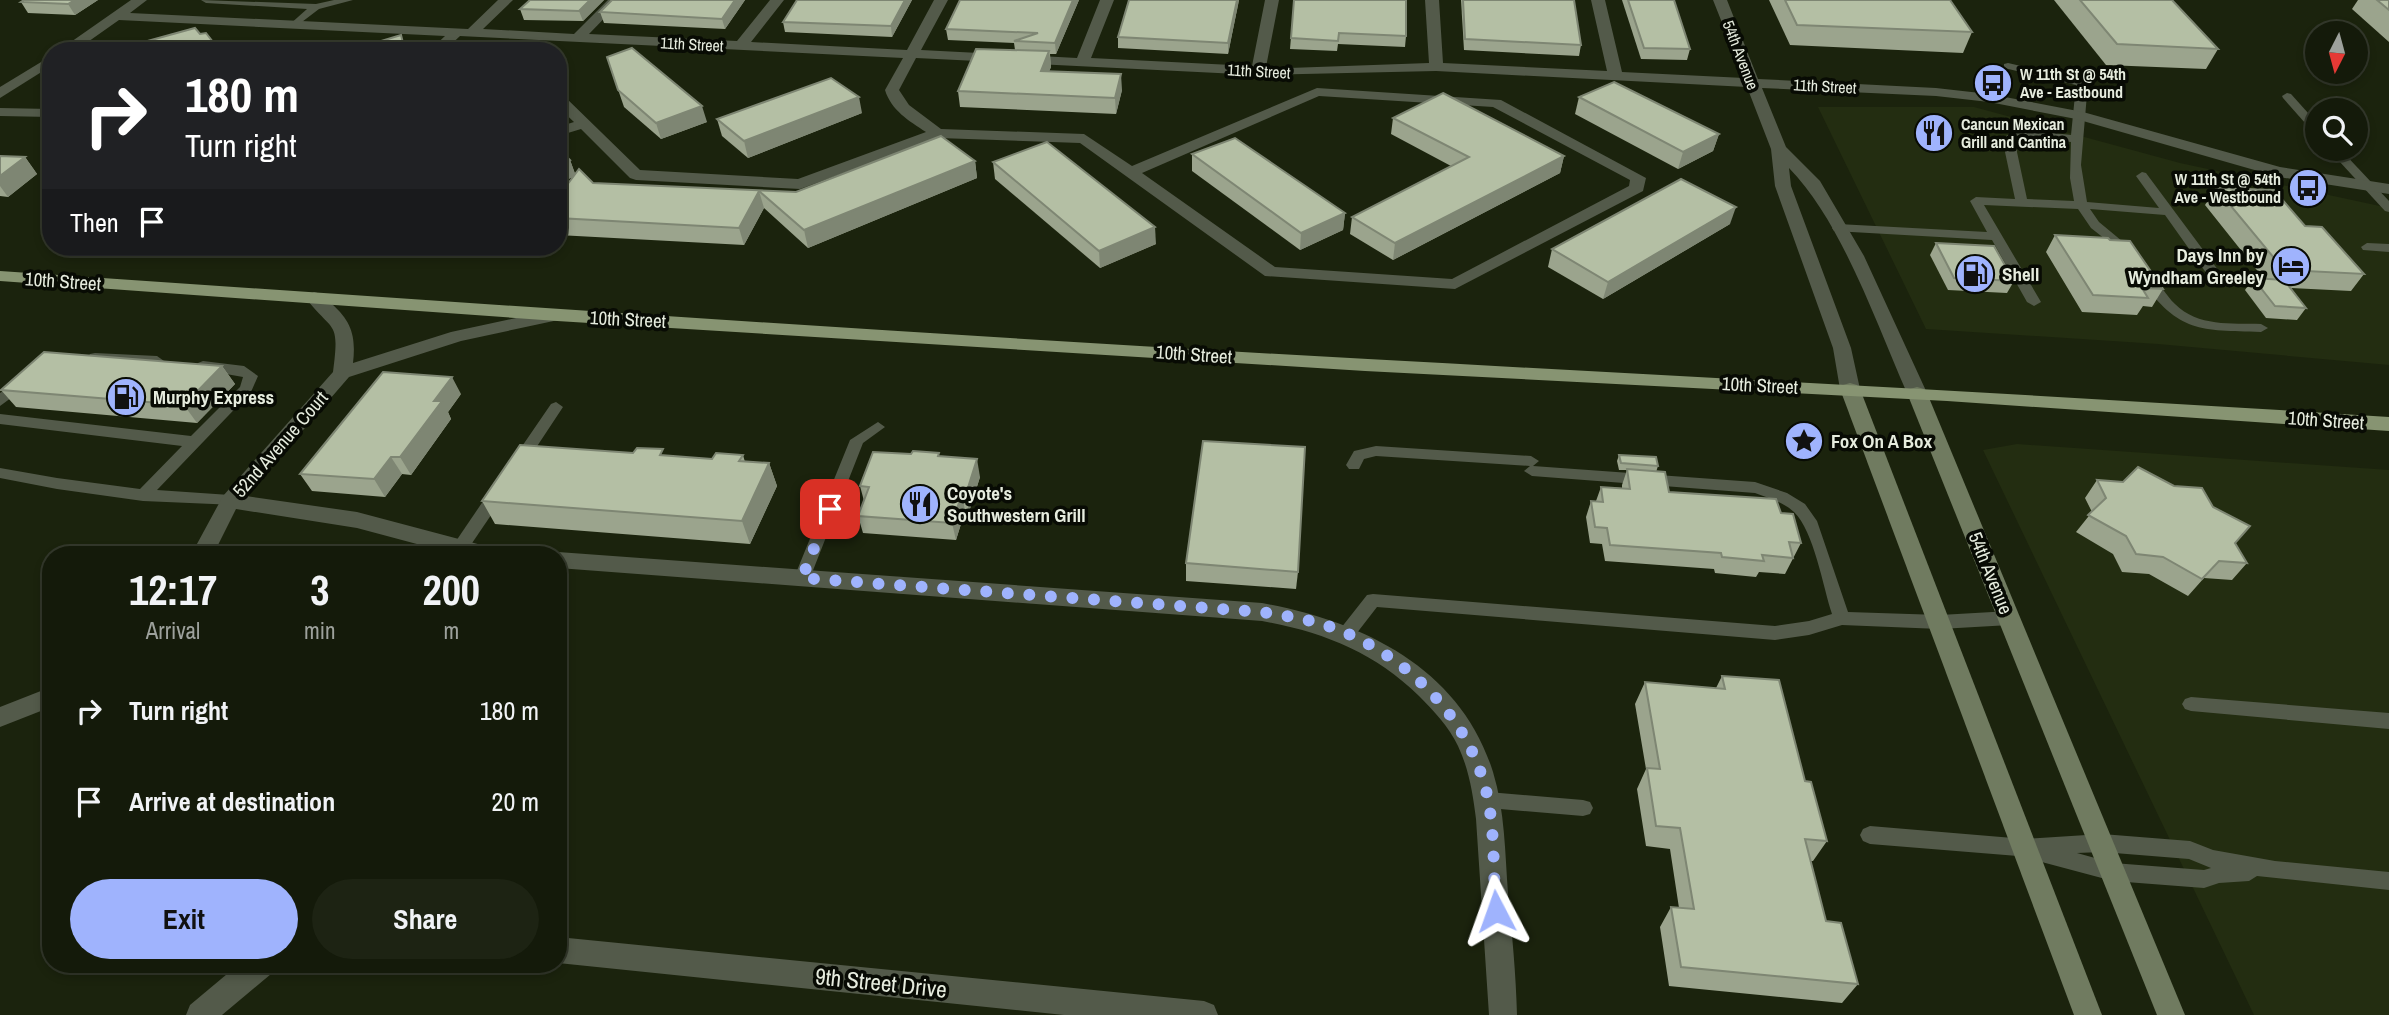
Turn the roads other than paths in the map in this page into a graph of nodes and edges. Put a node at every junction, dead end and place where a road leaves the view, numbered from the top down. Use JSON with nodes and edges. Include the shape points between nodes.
{"nodes":[{"id":1,"x":140,"y":0,"type":"edge"},
{"id":2,"x":206,"y":0,"type":"edge"},
{"id":3,"x":348,"y":0,"type":"edge"},
{"id":4,"x":506,"y":0,"type":"edge"},
{"id":5,"x":615,"y":0,"type":"edge"},
{"id":6,"x":777,"y":0,"type":"edge"},
{"id":7,"x":941,"y":0,"type":"edge"},
{"id":8,"x":1107,"y":0,"type":"edge"},
{"id":9,"x":1272,"y":0,"type":"edge"},
{"id":10,"x":1432,"y":0,"type":"edge"},
{"id":11,"x":1598,"y":0,"type":"edge"},
{"id":12,"x":1720,"y":0,"type":"edge"},
{"id":13,"x":316,"y":7,"type":"junction"},
{"id":14,"x":117,"y":16,"type":"junction"},
{"id":15,"x":294,"y":25,"type":"junction"},
{"id":16,"x":463,"y":33,"type":"junction"},
{"id":17,"x":578,"y":38,"type":"junction"},
{"id":18,"x":78,"y":42,"type":"edge"},
{"id":19,"x":450,"y":42,"type":"edge"},
{"id":20,"x":741,"y":46,"type":"junction"},
{"id":21,"x":911,"y":55,"type":"junction"},
{"id":22,"x":1082,"y":63,"type":"junction"},
{"id":23,"x":42,"y":66,"type":"edge"},
{"id":24,"x":1436,"y":66,"type":"junction"},
{"id":25,"x":2008,"y":66,"type":"dead end"},
{"id":26,"x":1258,"y":71,"type":"junction"},
{"id":27,"x":1320,"y":73,"type":"junction"},
{"id":28,"x":1615,"y":74,"type":"junction"},
{"id":29,"x":1752,"y":82,"type":"junction"},
{"id":30,"x":1317,"y":92,"type":"junction"},
{"id":31,"x":0,"y":94,"type":"edge"},
{"id":32,"x":2287,"y":96,"type":"dead end"},
{"id":33,"x":567,"y":107,"type":"edge"},
{"id":34,"x":0,"y":112,"type":"edge"},
{"id":35,"x":42,"y":113,"type":"edge"},
{"id":36,"x":2078,"y":115,"type":"junction"},
{"id":37,"x":2305,"y":116,"type":"edge"},
{"id":38,"x":583,"y":124,"type":"junction"},
{"id":39,"x":567,"y":129,"type":"edge"},
{"id":40,"x":937,"y":133,"type":"junction"},
{"id":41,"x":2077,"y":139,"type":"junction"},
{"id":42,"x":1779,"y":149,"type":"junction"},
{"id":43,"x":2345,"y":161,"type":"edge"},
{"id":44,"x":1129,"y":173,"type":"junction"},
{"id":45,"x":2142,"y":176,"type":"dead end"},
{"id":46,"x":2367,"y":186,"type":"junction"},
{"id":47,"x":2389,"y":189,"type":"edge"},
{"id":48,"x":2022,"y":203,"type":"junction"},
{"id":49,"x":2081,"y":205,"type":"junction"},
{"id":50,"x":2389,"y":208,"type":"edge"},
{"id":51,"x":2169,"y":212,"type":"junction"},
{"id":52,"x":1838,"y":228,"type":"junction"},
{"id":53,"x":1995,"y":236,"type":"junction"},
{"id":54,"x":2367,"y":247,"type":"dead end"},
{"id":55,"x":2389,"y":248,"type":"edge"},
{"id":56,"x":0,"y":276,"type":"edge"},
{"id":57,"x":2219,"y":281,"type":"dead end"},
{"id":58,"x":314,"y":297,"type":"junction"},
{"id":59,"x":2034,"y":302,"type":"dead end"},
{"id":60,"x":557,"y":315,"type":"junction"},
{"id":61,"x":2262,"y":328,"type":"dead end"},
{"id":62,"x":79,"y":357,"type":"edge"},
{"id":63,"x":37,"y":370,"type":"edge"},
{"id":64,"x":342,"y":373,"type":"junction"},
{"id":65,"x":1850,"y":390,"type":"junction"},
{"id":66,"x":1917,"y":393,"type":"junction"},
{"id":67,"x":0,"y":401,"type":"edge"},
{"id":68,"x":556,"y":407,"type":"dead end"},
{"id":69,"x":0,"y":419,"type":"edge"},
{"id":70,"x":2389,"y":424,"type":"edge"},
{"id":71,"x":878,"y":427,"type":"dead end"},
{"id":72,"x":195,"y":442,"type":"junction"},
{"id":73,"x":1354,"y":465,"type":"dead end"},
{"id":74,"x":0,"y":473,"type":"edge"},
{"id":75,"x":144,"y":495,"type":"junction"},
{"id":76,"x":230,"y":501,"type":"junction"},
{"id":77,"x":207,"y":546,"type":"edge"},
{"id":78,"x":453,"y":546,"type":"edge"},
{"id":79,"x":461,"y":546,"type":"edge"},
{"id":80,"x":567,"y":561,"type":"edge"},
{"id":81,"x":802,"y":578,"type":"junction"},
{"id":82,"x":1842,"y":618,"type":"junction"},
{"id":83,"x":2010,"y":618,"type":"junction"},
{"id":84,"x":1940,"y":622,"type":"junction"},
{"id":85,"x":1347,"y":633,"type":"junction"},
{"id":86,"x":42,"y":701,"type":"edge"},
{"id":87,"x":2191,"y":704,"type":"dead end"},
{"id":88,"x":0,"y":717,"type":"edge"},
{"id":89,"x":2389,"y":721,"type":"edge"},
{"id":90,"x":1488,"y":800,"type":"junction"},
{"id":91,"x":1583,"y":808,"type":"dead end"},
{"id":92,"x":1870,"y":835,"type":"dead end"},
{"id":93,"x":2102,"y":843,"type":"junction"},
{"id":94,"x":2025,"y":848,"type":"junction"},
{"id":95,"x":2275,"y":870,"type":"junction"},
{"id":96,"x":2113,"y":872,"type":"junction"},
{"id":97,"x":2389,"y":881,"type":"edge"},
{"id":98,"x":567,"y":951,"type":"edge"},
{"id":99,"x":250,"y":973,"type":"edge"},
{"id":100,"x":200,"y":1015,"type":"edge"},
{"id":101,"x":1204,"y":1015,"type":"edge"},
{"id":102,"x":1503,"y":1015,"type":"edge"},
{"id":103,"x":2088,"y":1015,"type":"edge"},
{"id":104,"x":2171,"y":1015,"type":"edge"}],
"edges":[{"from":1,"to":14,"type":"street"},
{"from":2,"to":13,"type":"lane"},
{"from":3,"to":13,"type":"lane"},
{"from":4,"to":16,"type":"street"},
{"from":5,"to":17,"type":"street"},
{"from":6,"to":20,"type":"street"},
{"from":7,"to":21,"type":"street"},
{"from":8,"to":22,"type":"street"},
{"from":9,"to":26,"type":"street"},
{"from":10,"to":24,"type":"street"},
{"from":11,"to":28,"type":"street"},
{"from":12,"to":29,"type":"street","name":"54th Avenue"},
{"from":13,"to":15,"type":"lane"},
{"from":14,"to":15,"type":"street","name":"11th Street"},
{"from":14,"to":18,"type":"street"},
{"from":15,"to":16,"type":"street","name":"11th Street"},
{"from":16,"to":17,"type":"street","name":"11th Street"},
{"from":16,"to":19,"type":"street"},
{"from":17,"to":20,"type":"street","name":"11th Street"},
{"from":20,"to":21,"type":"street","name":"11th Street"},
{"from":21,"to":22,"type":"street","name":"11th Street"},
{"from":21,"to":40,"type":"street","via":[[892,90],[893,97]]},
{"from":22,"to":26,"type":"street","name":"11th Street"},
{"from":23,"to":31,"type":"street"},
{"from":24,"to":27,"type":"street","name":"11th Street"},
{"from":24,"to":28,"type":"street","name":"11th Street"},
{"from":25,"to":36,"type":"lane","via":[[2081,83],[2084,97]]},
{"from":26,"to":27,"type":"street","name":"11th Street"},
{"from":27,"to":30,"type":"street"},
{"from":28,"to":29,"type":"street","name":"11th Street"},
{"from":29,"to":36,"type":"street","name":"11th Street","via":[[1937,92]]},
{"from":29,"to":42,"type":"street","name":"54th Avenue"},
{"from":30,"to":44,"type":"street"},
{"from":30,"to":44,"type":"street","via":[[1496,103],[1638,178],[1637,188],[1455,284],[1271,272]]},
{"from":32,"to":37,"type":"lane"},
{"from":33,"to":38,"type":"street"},
{"from":34,"to":35,"type":"street"},
{"from":36,"to":41,"type":"lane"},
{"from":36,"to":46,"type":"street","name":"11th Street","via":[[2279,172]]},
{"from":38,"to":39,"type":"street"},
{"from":38,"to":40,"type":"street","via":[[636,175],[800,184]]},
{"from":40,"to":44,"type":"street","via":[[1084,139]]},
{"from":41,"to":48,"type":"lane","via":[[2020,132],[2012,136]]},
{"from":41,"to":49,"type":"lane","via":[[2075,179]]},
{"from":42,"to":52,"type":"street","name":"54th Avenue","via":[[1814,184]]},
{"from":42,"to":65,"type":"street","name":"54th Avenue","via":[[1783,186],[1842,348]]},
{"from":43,"to":46,"type":"lane"},
{"from":45,"to":51,"type":"lane"},
{"from":46,"to":47,"type":"street","name":"11th Street"},
{"from":46,"to":50,"type":"lane"},
{"from":48,"to":49,"type":"lane"},
{"from":48,"to":53,"type":"lane","via":[[1976,201]]},
{"from":49,"to":51,"type":"lane"},
{"from":49,"to":61,"type":"lane","via":[[2093,223],[2134,259],[2165,304],[2183,320]]},
{"from":51,"to":57,"type":"lane"},
{"from":52,"to":53,"type":"lane"},
{"from":52,"to":66,"type":"street","name":"54th Avenue"},
{"from":53,"to":59,"type":"lane"},
{"from":54,"to":55,"type":"lane"},
{"from":56,"to":58,"type":"main road","name":"10th Street"},
{"from":58,"to":60,"type":"main road","name":"10th Street"},
{"from":58,"to":64,"type":"street","name":"52nd Avenue Court","via":[[345,330]]},
{"from":60,"to":64,"type":"street","name":"52nd Avenue Court","via":[[457,336]]},
{"from":60,"to":65,"type":"main road","name":"10th Street"},
{"from":62,"to":72,"type":"lane","via":[[244,370],[251,376],[246,389]]},
{"from":63,"to":67,"type":"lane"},
{"from":64,"to":76,"type":"street","name":"52nd Avenue Court"},
{"from":65,"to":66,"type":"main road","name":"10th Street"},
{"from":65,"to":84,"type":"street","name":"54th Avenue"},
{"from":66,"to":70,"type":"main road","name":"10th Street"},
{"from":66,"to":83,"type":"street","name":"54th Avenue"},
{"from":68,"to":79,"type":"lane"},
{"from":69,"to":72,"type":"lane"},
{"from":71,"to":81,"type":"lane","via":[[857,440]]},
{"from":72,"to":75,"type":"lane"},
{"from":73,"to":82,"type":"lane","via":[[1362,452],[1376,451],[1755,488],[1805,513]]},
{"from":74,"to":75,"type":"lane"},
{"from":75,"to":76,"type":"lane"},
{"from":76,"to":77,"type":"street","name":"52nd Avenue Court"},
{"from":76,"to":78,"type":"street","via":[[357,520]]},
{"from":80,"to":81,"type":"street"},
{"from":81,"to":85,"type":"street","via":[[1262,612],[1305,619]]},
{"from":82,"to":84,"type":"lane"},
{"from":82,"to":85,"type":"lane","via":[[1775,633],[1373,600]]},
{"from":83,"to":84,"type":"lane"},
{"from":83,"to":93,"type":"street","name":"54th Avenue"},
{"from":84,"to":94,"type":"street","name":"54th Avenue"},
{"from":85,"to":90,"type":"street","via":[[1392,658],[1452,715],[1475,755]]},
{"from":86,"to":88,"type":"street"},
{"from":87,"to":89,"type":"lane"},
{"from":90,"to":91,"type":"lane"},
{"from":90,"to":102,"type":"street"},
{"from":92,"to":94,"type":"lane"},
{"from":93,"to":94,"type":"lane"},
{"from":93,"to":95,"type":"lane","via":[[2190,850],[2212,859]]},
{"from":93,"to":96,"type":"street","name":"54th Avenue"},
{"from":94,"to":96,"type":"lane"},
{"from":94,"to":103,"type":"street","name":"54th Avenue"},
{"from":95,"to":96,"type":"lane","via":[[2204,879]]},
{"from":95,"to":97,"type":"lane"},
{"from":96,"to":104,"type":"street","name":"54th Avenue"},
{"from":98,"to":101,"type":"street","name":"9th Street Drive"},
{"from":99,"to":100,"type":"street"}]}
